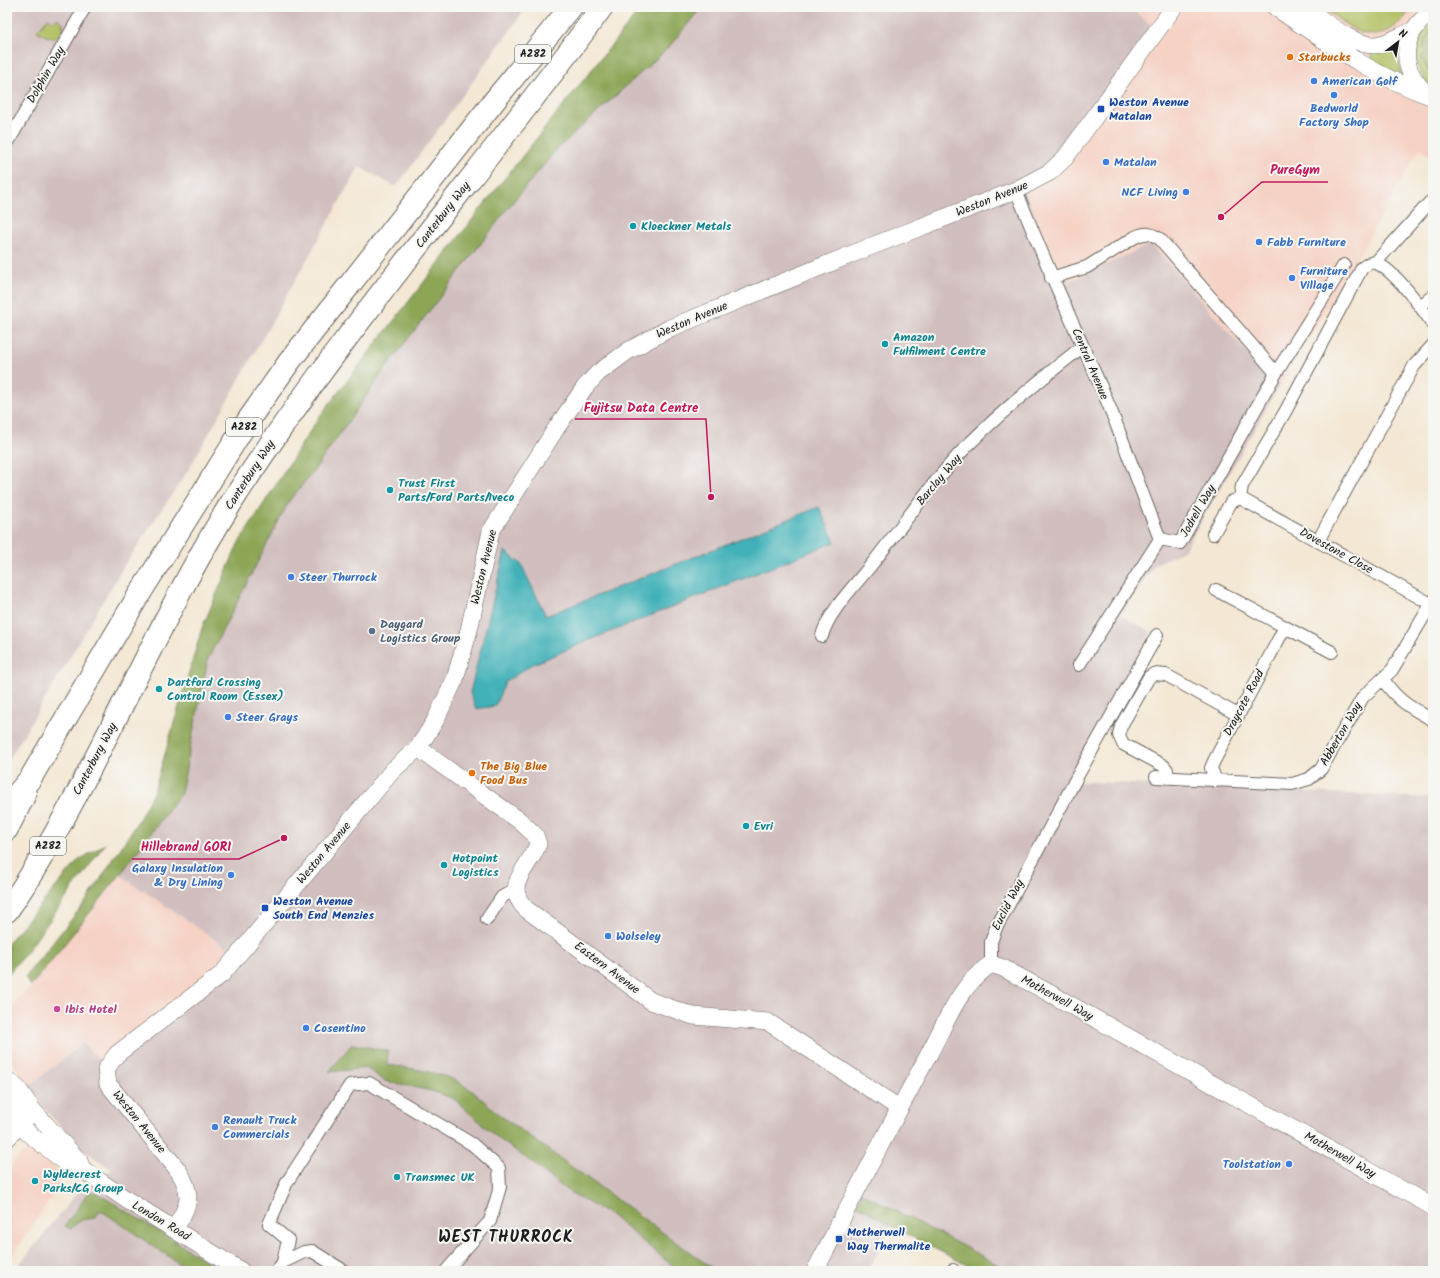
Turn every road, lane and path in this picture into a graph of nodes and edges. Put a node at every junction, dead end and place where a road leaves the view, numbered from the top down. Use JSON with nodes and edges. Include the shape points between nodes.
{"nodes":[{"id":1,"x":85,"y":7,"type":"edge"},
{"id":2,"x":552,"y":7,"type":"edge"},
{"id":3,"x":570,"y":7,"type":"edge"},
{"id":4,"x":602,"y":7,"type":"edge"},
{"id":5,"x":618,"y":7,"type":"edge"},
{"id":6,"x":1174,"y":7,"type":"edge"},
{"id":7,"x":1275,"y":7,"type":"edge"},
{"id":8,"x":1305,"y":7,"type":"edge"},
{"id":9,"x":1423,"y":17,"type":"edge"},
{"id":10,"x":551,"y":76,"type":"junction"},
{"id":11,"x":1432,"y":97,"type":"edge"},
{"id":12,"x":494,"y":100,"type":"junction"},
{"id":13,"x":7,"y":144,"type":"edge"},
{"id":14,"x":1016,"y":190,"type":"junction"},
{"id":15,"x":1430,"y":202,"type":"dead end"},
{"id":16,"x":1375,"y":263,"type":"junction"},
{"id":17,"x":1344,"y":264,"type":"dead end"},
{"id":18,"x":1052,"y":278,"type":"junction"},
{"id":19,"x":1433,"y":296,"type":"edge"},
{"id":20,"x":1420,"y":306,"type":"junction"},
{"id":21,"x":1433,"y":324,"type":"edge"},
{"id":22,"x":1433,"y":345,"type":"edge"},
{"id":23,"x":1082,"y":347,"type":"junction"},
{"id":24,"x":1276,"y":373,"type":"junction"},
{"id":25,"x":1240,"y":498,"type":"junction"},
{"id":26,"x":1213,"y":534,"type":"dead end"},
{"id":27,"x":1160,"y":539,"type":"junction"},
{"id":28,"x":1318,"y":541,"type":"junction"},
{"id":29,"x":1216,"y":590,"type":"dead end"},
{"id":30,"x":1432,"y":604,"type":"edge"},
{"id":31,"x":1285,"y":627,"type":"junction"},
{"id":32,"x":1157,"y":635,"type":"dead end"},
{"id":33,"x":822,"y":636,"type":"dead end"},
{"id":34,"x":1332,"y":652,"type":"dead end"},
{"id":35,"x":1079,"y":665,"type":"dead end"},
{"id":36,"x":1383,"y":679,"type":"junction"},
{"id":37,"x":1238,"y":715,"type":"junction"},
{"id":38,"x":1433,"y":720,"type":"edge"},
{"id":39,"x":418,"y":748,"type":"junction"},
{"id":40,"x":30,"y":779,"type":"junction"},
{"id":41,"x":1216,"y":781,"type":"junction"},
{"id":42,"x":7,"y":806,"type":"edge"},
{"id":43,"x":7,"y":829,"type":"edge"},
{"id":44,"x":514,"y":890,"type":"junction"},
{"id":45,"x":7,"y":911,"type":"edge"},
{"id":46,"x":487,"y":919,"type":"dead end"},
{"id":47,"x":991,"y":964,"type":"junction"},
{"id":48,"x":7,"y":1081,"type":"edge"},
{"id":49,"x":7,"y":1098,"type":"edge"},
{"id":50,"x":29,"y":1106,"type":"junction"},
{"id":51,"x":899,"y":1108,"type":"junction"},
{"id":52,"x":20,"y":1123,"type":"junction"},
{"id":53,"x":7,"y":1137,"type":"edge"},
{"id":54,"x":82,"y":1169,"type":"junction"},
{"id":55,"x":1433,"y":1207,"type":"edge"},
{"id":56,"x":175,"y":1229,"type":"junction"},
{"id":57,"x":280,"y":1266,"type":"edge"},
{"id":58,"x":241,"y":1271,"type":"edge"},
{"id":59,"x":344,"y":1271,"type":"edge"},
{"id":60,"x":446,"y":1271,"type":"edge"},
{"id":61,"x":815,"y":1271,"type":"edge"}],
"edges":[{"from":1,"to":13,"type":"street","name":"Dolphin Way"},
{"from":2,"to":12,"type":"highway","via":[[536,28]]},
{"from":3,"to":12,"type":"highway","number":"A282"},
{"from":4,"to":10,"type":"highway","number":"A282"},
{"from":5,"to":10,"type":"highway"},
{"from":6,"to":14,"type":"street","name":"Weston Avenue","via":[[1058,166]]},
{"from":7,"to":11,"type":"street","via":[[1367,68]]},
{"from":8,"to":9,"type":"street","via":[[1352,39],[1371,45],[1381,44]]},
{"from":9,"to":11,"type":"street","via":[[1407,51],[1408,65],[1418,85]]},
{"from":10,"to":45,"type":"highway","name":"Canterbury Way","number":"A282","via":[[362,317],[274,438],[209,541],[47,849]]},
{"from":12,"to":40,"type":"highway","number":"A282","via":[[289,362],[247,422],[137,598]]},
{"from":14,"to":18,"type":"street","name":"Central Avenue"},
{"from":14,"to":39,"type":"street","name":"Weston Avenue","via":[[670,328],[628,350],[598,373],[556,427],[491,531],[469,630],[455,679],[435,722]]},
{"from":15,"to":16,"type":"street"},
{"from":16,"to":20,"type":"street","via":[[1404,286]]},
{"from":16,"to":25,"type":"street","via":[[1368,263],[1361,270],[1242,486]]},
{"from":17,"to":24,"type":"street"},
{"from":18,"to":23,"type":"street","name":"Central Avenue"},
{"from":18,"to":24,"type":"street","via":[[1087,267],[1135,237],[1151,233],[1160,239]]},
{"from":19,"to":20,"type":"street"},
{"from":20,"to":21,"type":"street"},
{"from":22,"to":28,"type":"street","via":[[1414,366]]},
{"from":23,"to":27,"type":"street","name":"Central Avenue","via":[[1102,390]]},
{"from":23,"to":33,"type":"street","name":"Barclay Way","via":[[1030,388],[938,478],[848,594],[825,626]]},
{"from":24,"to":27,"type":"street","name":"Jodrell Way","via":[[1180,543]]},
{"from":25,"to":26,"type":"street","via":[[1231,502]]},
{"from":25,"to":28,"type":"street","name":"Dovestone Close"},
{"from":27,"to":35,"type":"street"},
{"from":28,"to":30,"type":"street","name":"Dovestone Close"},
{"from":29,"to":31,"type":"street"},
{"from":30,"to":36,"type":"street","name":"Abberton Way","via":[[1398,662]]},
{"from":31,"to":34,"type":"street"},
{"from":31,"to":37,"type":"street","name":"Draycote Road"},
{"from":32,"to":47,"type":"street","name":"Euclid Way","via":[[996,928],[991,942]]},
{"from":36,"to":38,"type":"street","via":[[1404,704]]},
{"from":36,"to":41,"type":"street","name":"Abberton Way","via":[[1363,698],[1321,769],[1309,780],[1292,784]]},
{"from":37,"to":41,"type":"street","name":"Draycote Road","via":[[1211,768]]},
{"from":37,"to":41,"type":"street","name":"Abberton Way","via":[[1166,675],[1154,674],[1149,677],[1120,726],[1119,735],[1123,744],[1164,766],[1167,770],[1162,778]]},
{"from":39,"to":44,"type":"street","via":[[520,821],[535,835],[538,844]]},
{"from":39,"to":56,"type":"street","name":"Weston Avenue","via":[[393,770],[222,974],[117,1054],[106,1069],[108,1084],[187,1184],[188,1200]]},
{"from":40,"to":42,"type":"highway","number":"A282"},
{"from":40,"to":43,"type":"highway","number":"A282"},
{"from":44,"to":46,"type":"street","via":[[502,896]]},
{"from":44,"to":51,"type":"street","name":"Eastern Avenue","via":[[526,910],[651,1001],[693,1016],[768,1022]]},
{"from":47,"to":51,"type":"street","via":[[971,980]]},
{"from":47,"to":55,"type":"street","name":"Motherwell Way","via":[[1051,994]]},
{"from":48,"to":50,"type":"main road","name":"London Road","via":[[17,1089]]},
{"from":49,"to":52,"type":"main road","name":"London Road"},
{"from":50,"to":52,"type":"main road"},
{"from":50,"to":54,"type":"street","name":"London Road","via":[[79,1161]]},
{"from":51,"to":61,"type":"street"},
{"from":52,"to":53,"type":"main road"},
{"from":52,"to":54,"type":"street","name":"London Road","via":[[29,1134],[74,1169]]},
{"from":54,"to":56,"type":"street","name":"London Road"},
{"from":56,"to":58,"type":"street","name":"London Road"},
{"from":57,"to":59,"type":"street","via":[[304,1252],[312,1251]]},
{"from":57,"to":60,"type":"street","via":[[288,1240],[269,1224],[287,1182],[350,1085],[369,1083],[472,1144],[499,1168],[500,1187],[490,1221]]}]}
